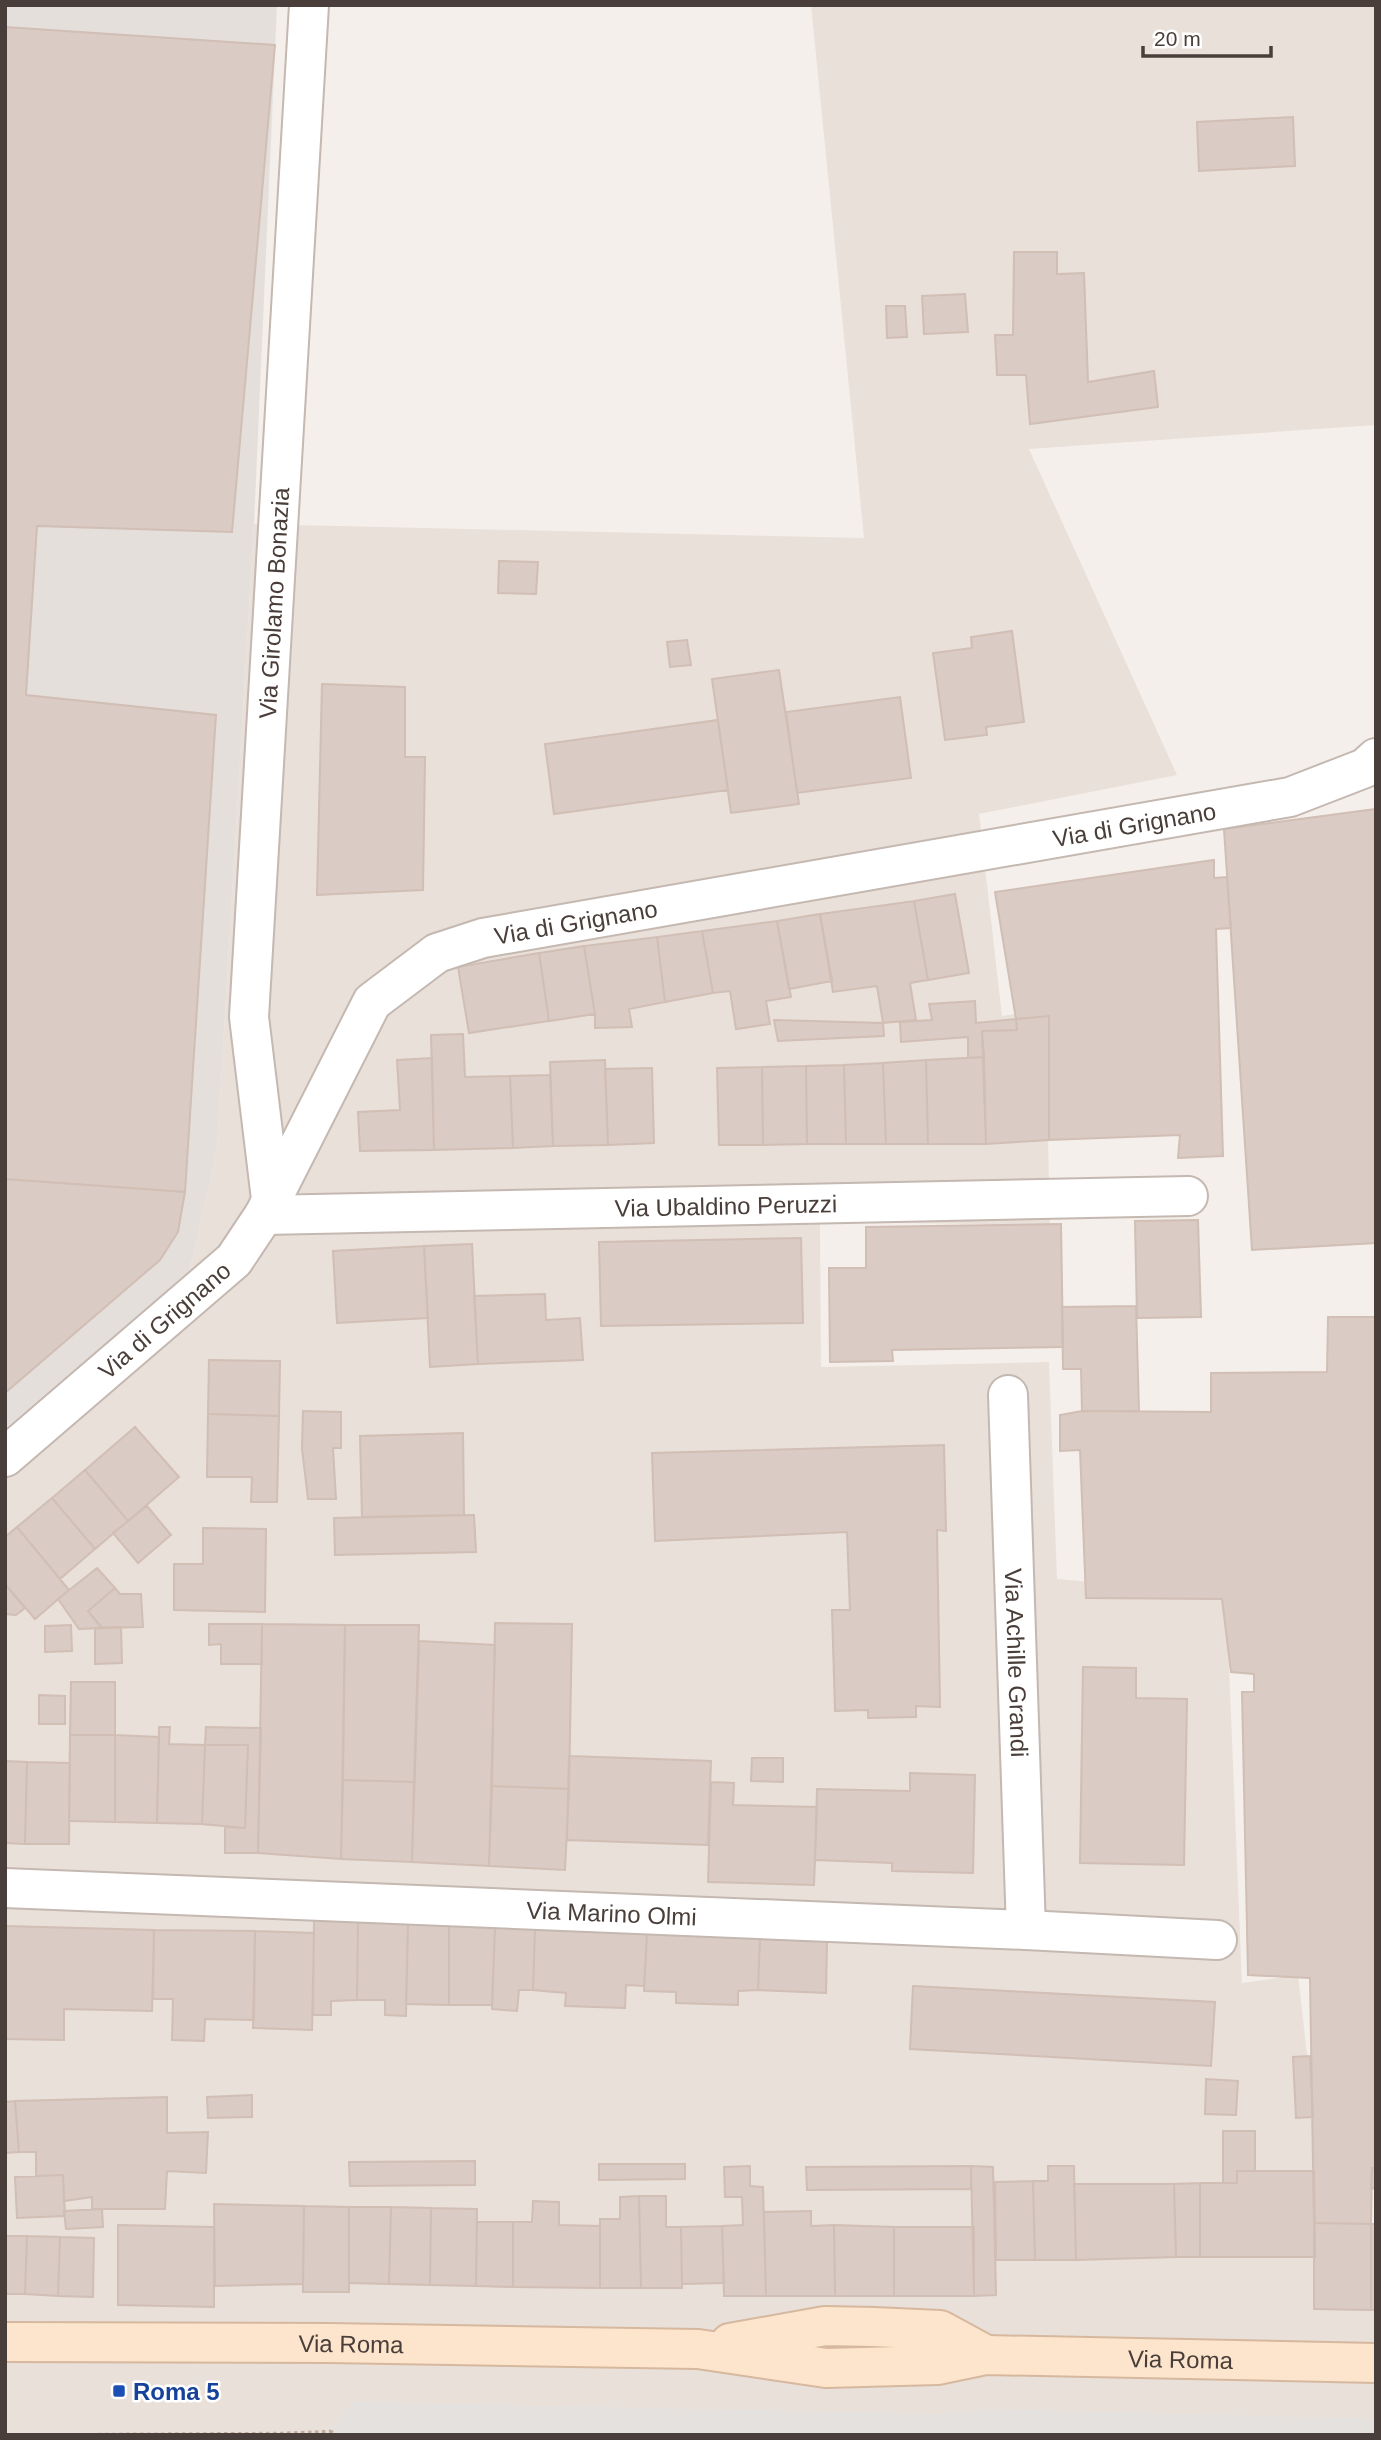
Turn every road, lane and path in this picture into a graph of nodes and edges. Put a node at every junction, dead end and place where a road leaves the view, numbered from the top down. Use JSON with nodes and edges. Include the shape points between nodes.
{"nodes":[{"id":1,"x":309,"y":5,"type":"edge"},
{"id":2,"x":1376,"y":758,"type":"edge"},
{"id":3,"x":1188,"y":1196,"type":"dead end"},
{"id":4,"x":267,"y":1207,"type":"junction"},
{"id":5,"x":1009,"y":1395,"type":"dead end"},
{"id":6,"x":5,"y":1457,"type":"edge"},
{"id":7,"x":5,"y":1888,"type":"edge"},
{"id":8,"x":1026,"y":1930,"type":"junction"},
{"id":9,"x":1217,"y":1940,"type":"dead end"},
{"id":10,"x":5,"y":2342,"type":"edge"},
{"id":11,"x":1376,"y":2362,"type":"edge"},
{"id":12,"x":98,"y":2435,"type":"edge"},
{"id":13,"x":333,"y":2435,"type":"edge"}],
"edges":[{"from":1,"to":4,"type":"street","name":"Via Girolamo Bonazia","via":[[249,1017]]},
{"from":2,"to":4,"type":"street","name":"Via di Grignano","via":[[1365,768],[1290,797],[483,938],[437,953],[372,1002]]},
{"from":3,"to":4,"type":"street","name":"Via Ubaldino Peruzzi"},
{"from":4,"to":6,"type":"street","name":"Via di Grignano","via":[[234,1260]]},
{"from":5,"to":8,"type":"street","name":"Via Achille Grandi"},
{"from":7,"to":8,"type":"street","name":"Via Marino Olmi"},
{"from":8,"to":9,"type":"street","name":"Via Marino Olmi"},
{"from":10,"to":11,"type":"street","name":"Via Roma","via":[[698,2349],[825,2326],[940,2330],[986,2355]]},
{"from":12,"to":13,"type":"path"}]}
